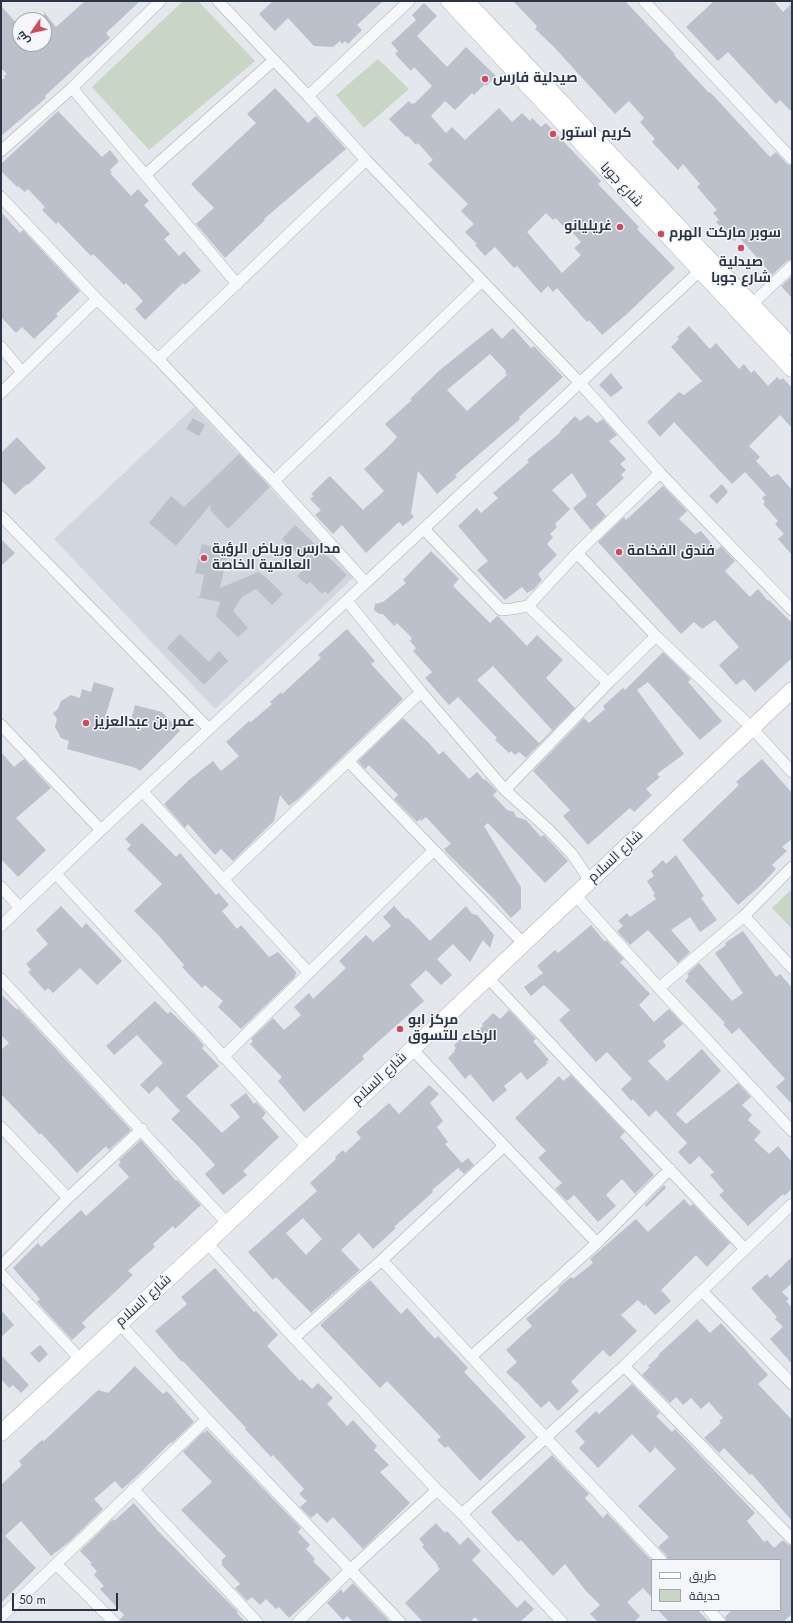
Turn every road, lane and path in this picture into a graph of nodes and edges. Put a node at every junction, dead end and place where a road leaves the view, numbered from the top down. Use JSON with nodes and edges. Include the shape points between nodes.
{"nodes":[{"id":1,"x":160,"y":1,"type":"edge"},
{"id":2,"x":218,"y":1,"type":"edge"},
{"id":3,"x":409,"y":1,"type":"edge"},
{"id":4,"x":449,"y":1,"type":"edge"},
{"id":5,"x":466,"y":1,"type":"edge"},
{"id":6,"x":644,"y":1,"type":"edge"},
{"id":7,"x":274,"y":60,"type":"junction"},
{"id":8,"x":72,"y":88,"type":"junction"},
{"id":9,"x":308,"y":96,"type":"junction"},
{"id":10,"x":1,"y":151,"type":"edge"},
{"id":11,"x":792,"y":159,"type":"edge"},
{"id":12,"x":366,"y":160,"type":"junction"},
{"id":13,"x":145,"y":175,"type":"junction"},
{"id":14,"x":1,"y":197,"type":"edge"},
{"id":15,"x":706,"y":265,"type":"junction"},
{"id":16,"x":792,"y":266,"type":"edge"},
{"id":17,"x":482,"y":281,"type":"junction"},
{"id":18,"x":237,"y":284,"type":"junction"},
{"id":19,"x":97,"y":299,"type":"junction"},
{"id":20,"x":752,"y":304,"type":"junction"},
{"id":21,"x":1,"y":347,"type":"edge"},
{"id":22,"x":792,"y":347,"type":"edge"},
{"id":23,"x":158,"y":359,"type":"junction"},
{"id":24,"x":792,"y":369,"type":"edge"},
{"id":25,"x":22,"y":372,"type":"junction"},
{"id":26,"x":580,"y":383,"type":"junction"},
{"id":27,"x":1,"y":393,"type":"edge"},
{"id":28,"x":660,"y":473,"type":"junction"},
{"id":29,"x":274,"y":481,"type":"junction"},
{"id":30,"x":1,"y":516,"type":"edge"},
{"id":31,"x":424,"y":529,"type":"junction"},
{"id":32,"x":577,"y":553,"type":"junction"},
{"id":33,"x":365,"y":582,"type":"junction"},
{"id":34,"x":347,"y":602,"type":"junction"},
{"id":35,"x":528,"y":606,"type":"junction"},
{"id":36,"x":792,"y":610,"type":"edge"},
{"id":37,"x":656,"y":636,"type":"junction"},
{"id":38,"x":608,"y":683,"type":"junction"},
{"id":39,"x":792,"y":690,"type":"edge"},
{"id":40,"x":421,"y":692,"type":"junction"},
{"id":41,"x":1,"y":725,"type":"edge"},
{"id":42,"x":752,"y":728,"type":"junction"},
{"id":43,"x":209,"y":729,"type":"junction"},
{"id":44,"x":350,"y":762,"type":"junction"},
{"id":45,"x":792,"y":772,"type":"edge"},
{"id":46,"x":505,"y":790,"type":"junction"},
{"id":47,"x":143,"y":792,"type":"junction"},
{"id":48,"x":101,"y":830,"type":"junction"},
{"id":49,"x":433,"y":851,"type":"junction"},
{"id":50,"x":792,"y":867,"type":"edge"},
{"id":51,"x":56,"y":874,"type":"junction"},
{"id":52,"x":224,"y":880,"type":"junction"},
{"id":53,"x":590,"y":881,"type":"junction"},
{"id":54,"x":1,"y":887,"type":"edge"},
{"id":55,"x":575,"y":895,"type":"junction"},
{"id":56,"x":20,"y":908,"type":"junction"},
{"id":57,"x":744,"y":916,"type":"junction"},
{"id":58,"x":1,"y":926,"type":"edge"},
{"id":59,"x":524,"y":944,"type":"junction"},
{"id":60,"x":792,"y":968,"type":"edge"},
{"id":61,"x":309,"y":973,"type":"junction"},
{"id":62,"x":488,"y":978,"type":"junction"},
{"id":63,"x":1,"y":979,"type":"edge"},
{"id":64,"x":659,"y":988,"type":"junction"},
{"id":65,"x":412,"y":1049,"type":"junction"},
{"id":66,"x":223,"y":1057,"type":"junction"},
{"id":67,"x":1,"y":1127,"type":"edge"},
{"id":68,"x":142,"y":1129,"type":"junction"},
{"id":69,"x":792,"y":1131,"type":"edge"},
{"id":70,"x":504,"y":1146,"type":"junction"},
{"id":71,"x":307,"y":1147,"type":"junction"},
{"id":72,"x":670,"y":1169,"type":"junction"},
{"id":73,"x":68,"y":1198,"type":"junction"},
{"id":74,"x":792,"y":1204,"type":"edge"},
{"id":75,"x":227,"y":1223,"type":"junction"},
{"id":76,"x":207,"y":1243,"type":"junction"},
{"id":77,"x":597,"y":1243,"type":"junction"},
{"id":78,"x":745,"y":1249,"type":"junction"},
{"id":79,"x":382,"y":1260,"type":"junction"},
{"id":80,"x":1,"y":1266,"type":"edge"},
{"id":81,"x":1,"y":1274,"type":"edge"},
{"id":82,"x":702,"y":1291,"type":"junction"},
{"id":83,"x":119,"y":1323,"type":"junction"},
{"id":84,"x":294,"y":1338,"type":"junction"},
{"id":85,"x":472,"y":1356,"type":"junction"},
{"id":86,"x":80,"y":1359,"type":"junction"},
{"id":87,"x":624,"y":1366,"type":"junction"},
{"id":88,"x":792,"y":1384,"type":"edge"},
{"id":89,"x":207,"y":1419,"type":"junction"},
{"id":90,"x":1,"y":1433,"type":"edge"},
{"id":91,"x":546,"y":1438,"type":"junction"},
{"id":92,"x":133,"y":1489,"type":"junction"},
{"id":93,"x":437,"y":1490,"type":"junction"},
{"id":94,"x":462,"y":1514,"type":"junction"},
{"id":95,"x":792,"y":1539,"type":"edge"},
{"id":96,"x":661,"y":1559,"type":"edge"},
{"id":97,"x":56,"y":1564,"type":"junction"},
{"id":98,"x":351,"y":1569,"type":"junction"},
{"id":99,"x":710,"y":1611,"type":"edge"},
{"id":100,"x":1,"y":1617,"type":"edge"},
{"id":101,"x":114,"y":1622,"type":"edge"},
{"id":102,"x":257,"y":1622,"type":"edge"},
{"id":103,"x":298,"y":1622,"type":"edge"},
{"id":104,"x":400,"y":1622,"type":"edge"},
{"id":105,"x":562,"y":1622,"type":"edge"},
{"id":106,"x":720,"y":1622,"type":"edge"}],
"edges":[{"from":1,"to":8,"type":"street"},
{"from":2,"to":7,"type":"street"},
{"from":3,"to":9,"type":"street"},
{"from":4,"to":15,"type":"street","name":"شارع جوبا"},
{"from":5,"to":15,"type":"street","name":"شارع جوبا"},
{"from":6,"to":11,"type":"street"},
{"from":7,"to":9,"type":"street"},
{"from":7,"to":13,"type":"street"},
{"from":8,"to":10,"type":"street"},
{"from":8,"to":13,"type":"street"},
{"from":9,"to":12,"type":"street"},
{"from":12,"to":17,"type":"street"},
{"from":12,"to":18,"type":"street"},
{"from":13,"to":18,"type":"street"},
{"from":14,"to":19,"type":"street"},
{"from":15,"to":20,"type":"street","name":"شارع جوبا"},
{"from":15,"to":24,"type":"street","name":"شارع جوبا"},
{"from":15,"to":26,"type":"street"},
{"from":16,"to":20,"type":"street"},
{"from":17,"to":26,"type":"street"},
{"from":17,"to":29,"type":"street"},
{"from":18,"to":23,"type":"street"},
{"from":19,"to":23,"type":"street"},
{"from":19,"to":25,"type":"street"},
{"from":20,"to":22,"type":"street","name":"شارع جوبا"},
{"from":21,"to":25,"type":"street"},
{"from":23,"to":29,"type":"street"},
{"from":25,"to":27,"type":"street"},
{"from":26,"to":28,"type":"street"},
{"from":26,"to":31,"type":"street"},
{"from":28,"to":32,"type":"street"},
{"from":28,"to":36,"type":"street"},
{"from":29,"to":33,"type":"street"},
{"from":30,"to":43,"type":"street"},
{"from":31,"to":33,"type":"street"},
{"from":31,"to":35,"type":"street","via":[[501,610]]},
{"from":32,"to":35,"type":"street"},
{"from":32,"to":37,"type":"street"},
{"from":33,"to":34,"type":"street"},
{"from":34,"to":40,"type":"street"},
{"from":34,"to":43,"type":"street"},
{"from":35,"to":38,"type":"street"},
{"from":37,"to":38,"type":"street"},
{"from":37,"to":42,"type":"street"},
{"from":38,"to":46,"type":"street"},
{"from":39,"to":42,"type":"street","name":"شارع السلام"},
{"from":40,"to":44,"type":"street"},
{"from":40,"to":46,"type":"street"},
{"from":41,"to":48,"type":"street"},
{"from":42,"to":45,"type":"street"},
{"from":42,"to":53,"type":"street","name":"شارع السلام"},
{"from":43,"to":47,"type":"street"},
{"from":44,"to":49,"type":"street"},
{"from":44,"to":52,"type":"street"},
{"from":46,"to":53,"type":"street","via":[[572,854]]},
{"from":47,"to":48,"type":"street"},
{"from":47,"to":52,"type":"street"},
{"from":48,"to":51,"type":"street"},
{"from":49,"to":59,"type":"street"},
{"from":49,"to":61,"type":"street"},
{"from":50,"to":57,"type":"street"},
{"from":51,"to":56,"type":"street"},
{"from":51,"to":66,"type":"street"},
{"from":52,"to":61,"type":"street"},
{"from":53,"to":55,"type":"street","name":"شارع السلام"},
{"from":54,"to":56,"type":"street"},
{"from":55,"to":59,"type":"street","name":"شارع السلام"},
{"from":55,"to":64,"type":"street"},
{"from":56,"to":58,"type":"street"},
{"from":57,"to":60,"type":"street"},
{"from":57,"to":64,"type":"street"},
{"from":59,"to":62,"type":"street","name":"شارع السلام"},
{"from":61,"to":66,"type":"street"},
{"from":62,"to":65,"type":"street","name":"شارع السلام"},
{"from":62,"to":72,"type":"street"},
{"from":63,"to":68,"type":"street"},
{"from":64,"to":69,"type":"street"},
{"from":65,"to":70,"type":"street"},
{"from":65,"to":71,"type":"street","name":"شارع السلام"},
{"from":66,"to":71,"type":"street"},
{"from":67,"to":73,"type":"street"},
{"from":68,"to":73,"type":"street"},
{"from":68,"to":75,"type":"street"},
{"from":70,"to":77,"type":"street"},
{"from":70,"to":79,"type":"street"},
{"from":71,"to":75,"type":"street","name":"شارع السلام"},
{"from":72,"to":77,"type":"street"},
{"from":72,"to":78,"type":"street"},
{"from":73,"to":80,"type":"street"},
{"from":74,"to":78,"type":"street"},
{"from":75,"to":76,"type":"street","name":"شارع السلام"},
{"from":76,"to":83,"type":"street","name":"شارع السلام"},
{"from":76,"to":84,"type":"street"},
{"from":77,"to":85,"type":"street"},
{"from":78,"to":82,"type":"street"},
{"from":79,"to":84,"type":"street"},
{"from":79,"to":85,"type":"street"},
{"from":81,"to":86,"type":"street"},
{"from":82,"to":87,"type":"street"},
{"from":82,"to":88,"type":"street"},
{"from":83,"to":86,"type":"street","name":"شارع السلام"},
{"from":83,"to":89,"type":"street"},
{"from":84,"to":93,"type":"street"},
{"from":85,"to":91,"type":"street"},
{"from":86,"to":90,"type":"street","name":"شارع السلام"},
{"from":87,"to":91,"type":"street"},
{"from":87,"to":95,"type":"street"},
{"from":89,"to":92,"type":"street"},
{"from":89,"to":98,"type":"street"},
{"from":91,"to":94,"type":"street"},
{"from":91,"to":96,"type":"street"},
{"from":92,"to":97,"type":"street"},
{"from":92,"to":102,"type":"street"},
{"from":93,"to":94,"type":"street"},
{"from":93,"to":98,"type":"street"},
{"from":94,"to":105,"type":"street"},
{"from":97,"to":100,"type":"street"},
{"from":97,"to":101,"type":"street"},
{"from":98,"to":103,"type":"street"},
{"from":98,"to":104,"type":"street"},
{"from":99,"to":106,"type":"street"}]}
